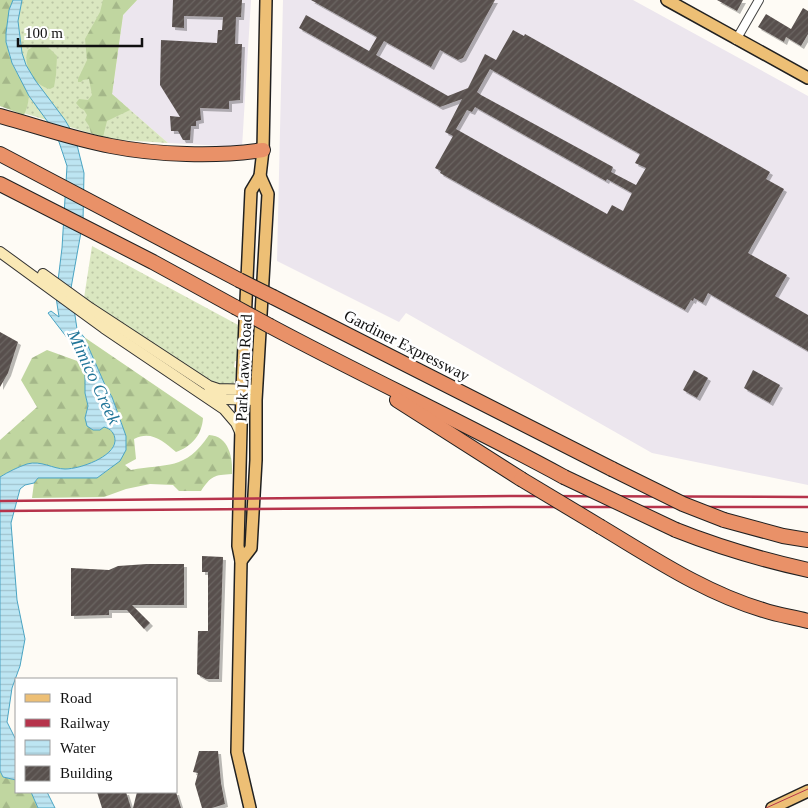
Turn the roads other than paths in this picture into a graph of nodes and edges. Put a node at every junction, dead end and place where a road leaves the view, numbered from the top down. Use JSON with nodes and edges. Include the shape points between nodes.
{"nodes":[{"id":1,"x":266,"y":0,"type":"edge"},
{"id":2,"x":667,"y":0,"type":"edge"},
{"id":3,"x":759,"y":0,"type":"edge"},
{"id":4,"x":736,"y":40,"type":"junction"},
{"id":5,"x":808,"y":78,"type":"edge"},
{"id":6,"x":0,"y":116,"type":"edge"},
{"id":7,"x":263,"y":150,"type":"junction"},
{"id":8,"x":0,"y":154,"type":"edge"},
{"id":9,"x":260,"y":176,"type":"junction"},
{"id":10,"x":0,"y":184,"type":"edge"},
{"id":11,"x":0,"y":244,"type":"edge"},
{"id":12,"x":0,"y":252,"type":"edge"},
{"id":13,"x":23,"y":265,"type":"junction"},
{"id":14,"x":104,"y":322,"type":"junction"},
{"id":15,"x":320,"y":352,"type":"junction"},
{"id":16,"x":195,"y":389,"type":"junction"},
{"id":17,"x":242,"y":394,"type":"junction"},
{"id":18,"x":256,"y":395,"type":"junction"},
{"id":19,"x":241,"y":435,"type":"junction"},
{"id":20,"x":808,"y":540,"type":"edge"},
{"id":21,"x":242,"y":561,"type":"junction"},
{"id":22,"x":808,"y":570,"type":"edge"},
{"id":23,"x":808,"y":621,"type":"edge"},
{"id":24,"x":808,"y":791,"type":"edge"},
{"id":25,"x":250,"y":808,"type":"edge"},
{"id":26,"x":772,"y":808,"type":"edge"}],
"edges":[{"from":1,"to":7,"type":"main road","name":"Park Lawn Road"},
{"from":2,"to":4,"type":"main road"},
{"from":3,"to":4,"type":"street"},
{"from":4,"to":5,"type":"main road"},
{"from":6,"to":7,"type":"highway","via":[[101,144],[169,153]]},
{"from":7,"to":9,"type":"main road","name":"Park Lawn Road"},
{"from":8,"to":20,"type":"highway","name":"Gardiner Expressway","bridge":true,"via":[[239,280],[683,504],[724,520]]},
{"from":9,"to":17,"type":"main road","name":"Park Lawn Road","via":[[251,191]]},
{"from":9,"to":18,"type":"main road","name":"Park Lawn Road","via":[[268,194]]},
{"from":10,"to":15,"type":"highway","bridge":true},
{"from":11,"to":13,"type":"main road"},
{"from":12,"to":13,"type":"main road"},
{"from":13,"to":14,"type":"main road"},
{"from":14,"to":16,"type":"main road"},
{"from":14,"to":17,"type":"main road","via":[[209,386]]},
{"from":15,"to":22,"type":"highway","bridge":true,"via":[[564,477],[676,530],[765,560]]},
{"from":15,"to":23,"type":"highway","bridge":true,"via":[[678,573],[718,594]]},
{"from":16,"to":17,"type":"main road","via":[[225,399]]},
{"from":16,"to":19,"type":"main road","via":[[224,409]]},
{"from":17,"to":18,"type":"main road"},
{"from":17,"to":19,"type":"main road","name":"Park Lawn Road"},
{"from":18,"to":21,"type":"main road","name":"Park Lawn Road","via":[[251,548]]},
{"from":19,"to":21,"type":"main road","name":"Park Lawn Road","via":[[238,546]]},
{"from":21,"to":25,"type":"main road","name":"Park Lawn Road","via":[[237,752]]},
{"from":24,"to":26,"type":"main road"}]}
